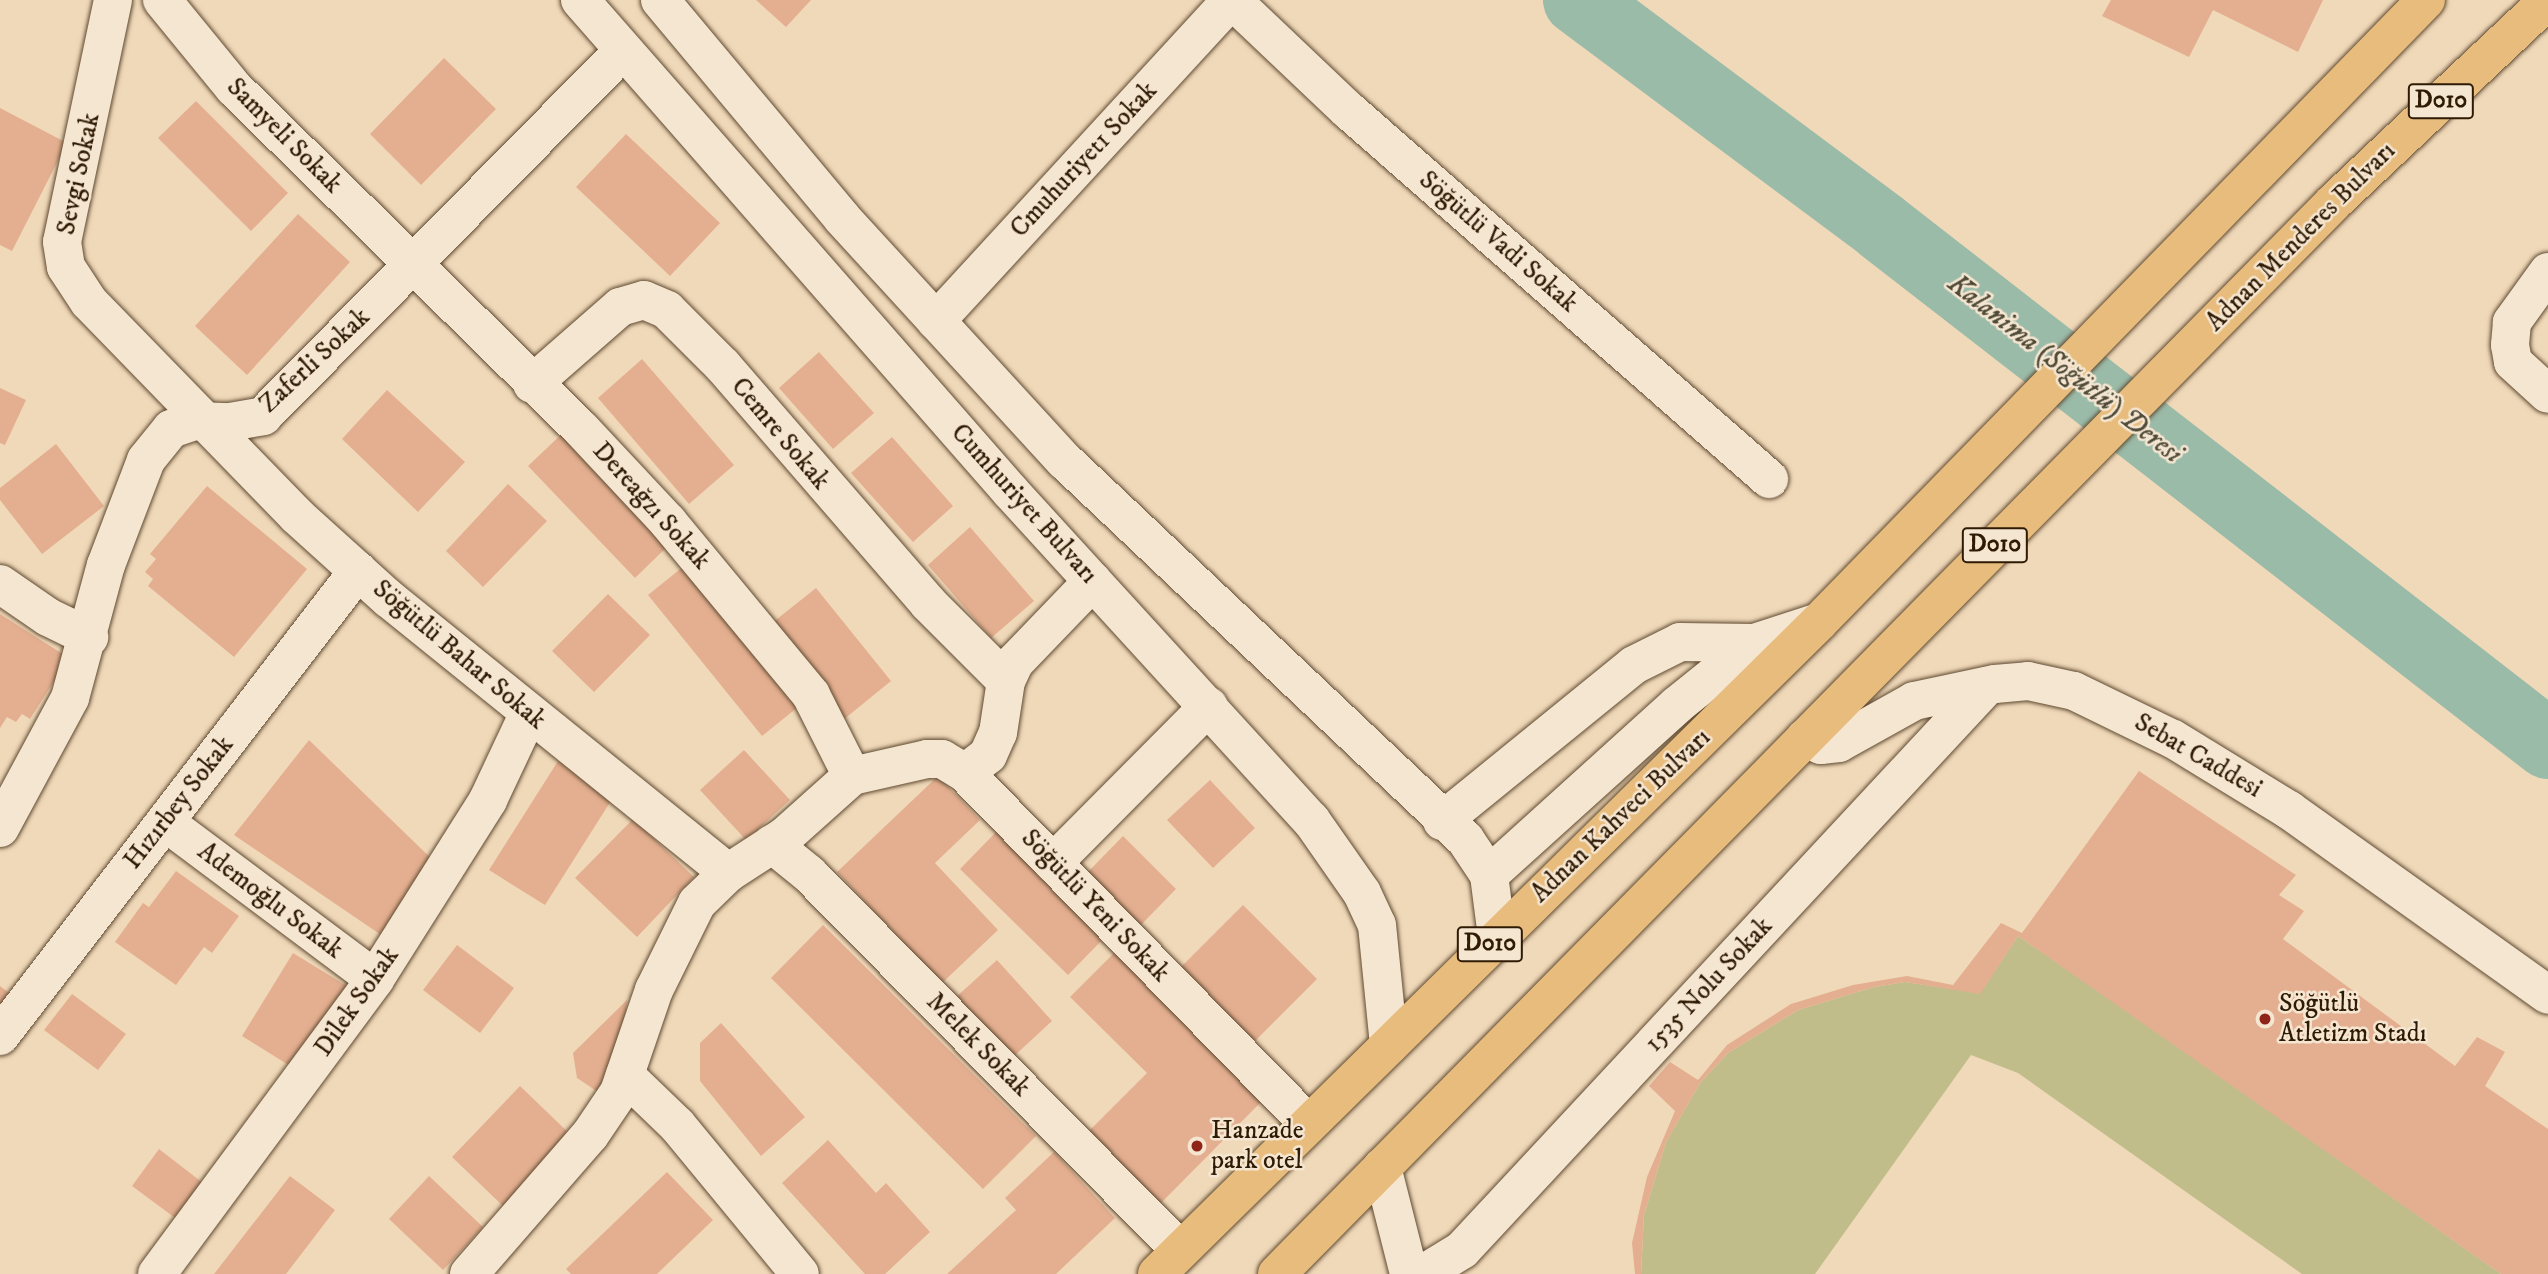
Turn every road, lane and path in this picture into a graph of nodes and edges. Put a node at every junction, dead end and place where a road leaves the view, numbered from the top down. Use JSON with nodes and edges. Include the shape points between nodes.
{"nodes":[{"id":1,"x":113,"y":0,"type":"edge"},
{"id":2,"x":162,"y":0,"type":"edge"},
{"id":3,"x":580,"y":0,"type":"edge"},
{"id":4,"x":660,"y":0,"type":"edge"},
{"id":5,"x":1232,"y":0,"type":"edge"},
{"id":6,"x":2426,"y":0,"type":"edge"},
{"id":7,"x":2546,"y":5,"type":"edge"},
{"id":8,"x":623,"y":51,"type":"junction"},
{"id":9,"x":413,"y":265,"type":"junction"},
{"id":10,"x":2548,"y":272,"type":"edge"},
{"id":11,"x":936,"y":321,"type":"junction"},
{"id":12,"x":531,"y":384,"type":"junction"},
{"id":13,"x":2548,"y":394,"type":"edge"},
{"id":14,"x":205,"y":421,"type":"junction"},
{"id":15,"x":1769,"y":479,"type":"dead end"},
{"id":16,"x":358,"y":570,"type":"junction"},
{"id":17,"x":1093,"y":581,"type":"junction"},
{"id":18,"x":0,"y":584,"type":"edge"},
{"id":19,"x":1822,"y":619,"type":"junction"},
{"id":20,"x":89,"y":637,"type":"junction"},
{"id":21,"x":1754,"y":643,"type":"junction"},
{"id":22,"x":1006,"y":681,"type":"junction"},
{"id":23,"x":1987,"y":686,"type":"junction"},
{"id":24,"x":1209,"y":706,"type":"junction"},
{"id":25,"x":529,"y":713,"type":"junction"},
{"id":26,"x":1805,"y":738,"type":"junction"},
{"id":27,"x":965,"y":773,"type":"junction"},
{"id":28,"x":852,"y":776,"type":"junction"},
{"id":29,"x":1442,"y":821,"type":"junction"},
{"id":30,"x":165,"y":822,"type":"junction"},
{"id":31,"x":0,"y":828,"type":"edge"},
{"id":32,"x":772,"y":844,"type":"junction"},
{"id":33,"x":1053,"y":863,"type":"junction"},
{"id":34,"x":728,"y":873,"type":"junction"},
{"id":35,"x":1489,"y":875,"type":"junction"},
{"id":36,"x":1497,"y":937,"type":"junction"},
{"id":37,"x":375,"y":979,"type":"junction"},
{"id":38,"x":2548,"y":995,"type":"edge"},
{"id":39,"x":0,"y":1037,"type":"edge"},
{"id":40,"x":1389,"y":1045,"type":"junction"},
{"id":41,"x":625,"y":1075,"type":"junction"},
{"id":42,"x":1309,"y":1124,"type":"junction"},
{"id":43,"x":1382,"y":1167,"type":"junction"},
{"id":44,"x":1168,"y":1262,"type":"edge"},
{"id":45,"x":157,"y":1274,"type":"edge"},
{"id":46,"x":469,"y":1274,"type":"edge"},
{"id":47,"x":800,"y":1274,"type":"edge"},
{"id":48,"x":1277,"y":1274,"type":"edge"},
{"id":49,"x":1409,"y":1274,"type":"edge"},
{"id":50,"x":1423,"y":1274,"type":"edge"}],
"edges":[{"from":1,"to":14,"type":"street","name":"Sevgi Sokak","via":[[62,242],[66,267],[89,302]]},
{"from":2,"to":9,"type":"street","name":"Samyeli Sokak","via":[[234,89]]},
{"from":3,"to":8,"type":"street","name":"Cumhuriyet Bulvarı"},
{"from":4,"to":11,"type":"street","via":[[842,218]]},
{"from":5,"to":11,"type":"street","name":"Cmuhuriyet1 Sokak"},
{"from":5,"to":15,"type":"street","name":"Söğütlü Vadi Sokak","via":[[1348,110]]},
{"from":6,"to":19,"type":"highway","name":"Adnan Kahveci Bulvarı","number":"D010"},
{"from":7,"to":26,"type":"highway","name":"Adnan Menderes Bulvarı","number":"D010","via":[[2334,202]]},
{"from":8,"to":9,"type":"street","name":"Zaferli Sokak"},
{"from":8,"to":17,"type":"street","name":"Cumhuriyet Bulvarı"},
{"from":9,"to":12,"type":"street","name":"Dereağzı Sokak"},
{"from":9,"to":14,"type":"street","name":"Zaferli Sokak","via":[[263,416]]},
{"from":10,"to":13,"type":"street","via":[[2512,322],[2511,345],[2513,362]]},
{"from":11,"to":29,"type":"street","via":[[1065,461]]},
{"from":12,"to":22,"type":"street","name":"Cemre Sokak","via":[[620,307],[645,300],[667,310],[723,366],[928,603]]},
{"from":12,"to":28,"type":"street","name":"Dereağzı Sokak","via":[[601,450],[752,619],[811,695]]},
{"from":14,"to":16,"type":"street","name":"Söğütlü Bahar Sokak"},
{"from":14,"to":20,"type":"street","name":"Zaferli Sokak","via":[[171,429],[146,460],[106,565]]},
{"from":16,"to":25,"type":"street","name":"Söğütlü Bahar Sokak"},
{"from":16,"to":30,"type":"street","name":"Hızırbey Sokak"},
{"from":17,"to":22,"type":"street","via":[[1015,662]]},
{"from":17,"to":24,"type":"street","name":"Cumhuriyet Bulvarı"},
{"from":18,"to":20,"type":"street","via":[[48,617]]},
{"from":19,"to":21,"type":"street"},
{"from":19,"to":36,"type":"highway","name":"Adnan Kahveci Bulvarı","number":"D010"},
{"from":20,"to":31,"type":"street","name":"Zaferli Sokak","via":[[70,698]]},
{"from":21,"to":29,"type":"street","via":[[1680,642],[1633,665]]},
{"from":21,"to":35,"type":"street","via":[[1677,705]]},
{"from":22,"to":27,"type":"street","via":[[998,733],[988,755]]},
{"from":23,"to":26,"type":"street","name":"Sebat Caddesi","via":[[1914,701],[1839,743],[1821,745]]},
{"from":23,"to":38,"type":"street","name":"Sebat Caddesi","via":[[2028,681],[2074,691],[2173,739],[2363,860]]},
{"from":23,"to":50,"type":"street","name":"1535 Nolu Sokak","via":[[1462,1250]]},
{"from":24,"to":33,"type":"street"},
{"from":24,"to":40,"type":"street","name":"Cumhuriyet Bulvarı","via":[[1311,820],[1362,893],[1377,925]]},
{"from":25,"to":34,"type":"street","name":"Söğütlü Bahar Sokak"},
{"from":25,"to":37,"type":"street","name":"Dilek Sokak","via":[[488,800]]},
{"from":26,"to":43,"type":"highway","number":"D010"},
{"from":27,"to":28,"type":"street","name":"Söğütlü Yeni Sokak","via":[[942,759],[926,759]]},
{"from":27,"to":33,"type":"street","name":"Söğütlü Yeni Sokak"},
{"from":28,"to":32,"type":"street"},
{"from":29,"to":35,"type":"street","via":[[1465,839]]},
{"from":30,"to":37,"type":"street","name":"Ademoğlu Sokak"},
{"from":30,"to":39,"type":"street","name":"Hızırbey Sokak"},
{"from":32,"to":34,"type":"street"},
{"from":32,"to":44,"type":"street","name":"Melek Sokak","via":[[809,874]]},
{"from":33,"to":42,"type":"street","name":"Söğütlü Yeni Sokak"},
{"from":34,"to":41,"type":"street","via":[[697,904],[674,946]]},
{"from":35,"to":36,"type":"street"},
{"from":36,"to":40,"type":"highway","name":"Adnan Kahveci Bulvarı","number":"D010"},
{"from":37,"to":45,"type":"street","name":"Dilek Sokak"},
{"from":40,"to":42,"type":"highway","name":"Adnan Kahveci Bulvarı","number":"D010"},
{"from":41,"to":46,"type":"street","via":[[590,1135]]},
{"from":41,"to":47,"type":"street","via":[[677,1125]]},
{"from":42,"to":44,"type":"highway","name":"Adnan Kahveci Bulvarı","number":"D010"},
{"from":43,"to":48,"type":"highway","number":"D010"},
{"from":43,"to":49,"type":"street"}]}
